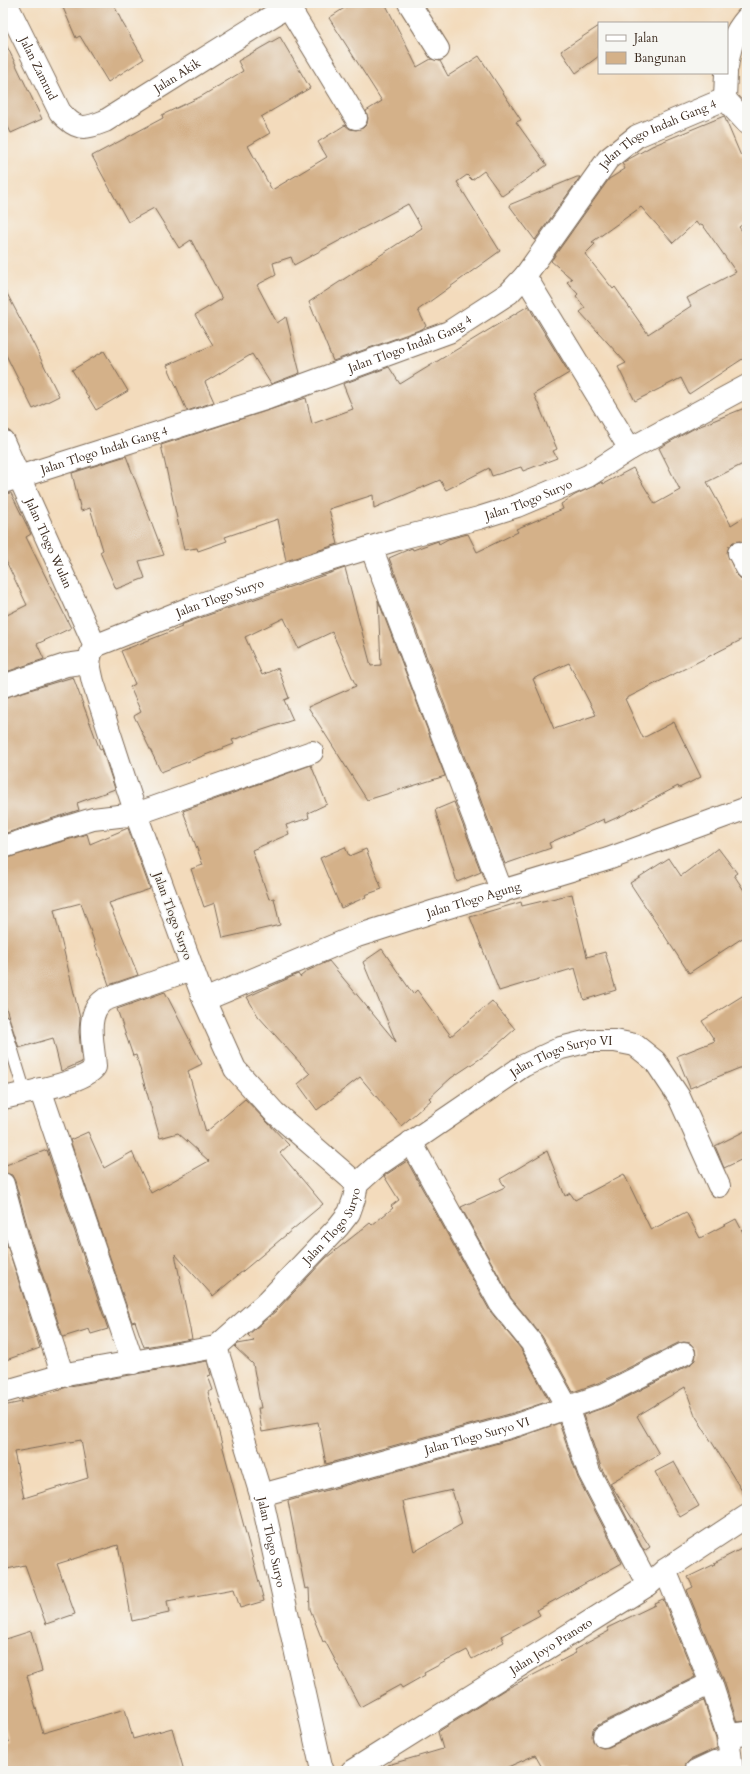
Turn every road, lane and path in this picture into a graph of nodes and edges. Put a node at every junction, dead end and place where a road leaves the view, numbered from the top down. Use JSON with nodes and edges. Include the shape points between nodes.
{"nodes":[{"id":1,"x":6,"y":3,"type":"edge"},
{"id":2,"x":409,"y":3,"type":"edge"},
{"id":3,"x":291,"y":5,"type":"edge"},
{"id":4,"x":747,"y":18,"type":"edge"},
{"id":5,"x":438,"y":49,"type":"dead end"},
{"id":6,"x":728,"y":61,"type":"edge"},
{"id":7,"x":726,"y":74,"type":"edge"},
{"id":8,"x":725,"y":99,"type":"junction"},
{"id":9,"x":60,"y":112,"type":"joint"},
{"id":10,"x":356,"y":118,"type":"dead end"},
{"id":11,"x":747,"y":123,"type":"edge"},
{"id":12,"x":525,"y":276,"type":"junction"},
{"id":13,"x":747,"y":386,"type":"edge"},
{"id":14,"x":3,"y":441,"type":"edge"},
{"id":15,"x":630,"y":449,"type":"junction"},
{"id":16,"x":11,"y":480,"type":"edge"},
{"id":17,"x":371,"y":547,"type":"junction"},
{"id":18,"x":91,"y":654,"type":"junction"},
{"id":19,"x":3,"y":686,"type":"edge"},
{"id":20,"x":312,"y":752,"type":"dead end"},
{"id":21,"x":747,"y":808,"type":"edge"},
{"id":22,"x":136,"y":814,"type":"junction"},
{"id":23,"x":3,"y":847,"type":"edge"},
{"id":24,"x":502,"y":892,"type":"junction"},
{"id":25,"x":192,"y":969,"type":"junction"},
{"id":26,"x":204,"y":1000,"type":"junction"},
{"id":27,"x":3,"y":1021,"type":"edge"},
{"id":28,"x":32,"y":1091,"type":"junction"},
{"id":29,"x":3,"y":1098,"type":"edge"},
{"id":30,"x":411,"y":1142,"type":"junction"},
{"id":31,"x":3,"y":1184,"type":"edge"},
{"id":32,"x":357,"y":1184,"type":"junction"},
{"id":33,"x":720,"y":1186,"type":"dead end"},
{"id":34,"x":216,"y":1347,"type":"junction"},
{"id":35,"x":684,"y":1354,"type":"dead end"},
{"id":36,"x":133,"y":1363,"type":"junction"},
{"id":37,"x":63,"y":1376,"type":"junction"},
{"id":38,"x":3,"y":1392,"type":"edge"},
{"id":39,"x":567,"y":1407,"type":"junction"},
{"id":40,"x":261,"y":1495,"type":"junction"},
{"id":41,"x":747,"y":1516,"type":"edge"},
{"id":42,"x":665,"y":1570,"type":"junction"},
{"id":43,"x":648,"y":1585,"type":"junction"},
{"id":44,"x":711,"y":1683,"type":"junction"},
{"id":45,"x":738,"y":1734,"type":"edge"},
{"id":46,"x":604,"y":1736,"type":"dead end"},
{"id":47,"x":731,"y":1765,"type":"edge"},
{"id":48,"x":323,"y":1771,"type":"edge"},
{"id":49,"x":352,"y":1771,"type":"edge"},
{"id":50,"x":696,"y":1771,"type":"edge"}],
"edges":[{"from":1,"to":9,"type":"street","name":"Jalan Zamrud"},
{"from":2,"to":5,"type":"street"},
{"from":3,"to":9,"type":"street","name":"Jalan Akik","via":[[105,121],[80,128],[70,123]]},
{"from":3,"to":10,"type":"street"},
{"from":4,"to":6,"type":"street","via":[[737,30]]},
{"from":7,"to":8,"type":"street"},
{"from":8,"to":11,"type":"street"},
{"from":8,"to":12,"type":"street","name":"Jalan Tlogo Indah Gang 4","via":[[637,136],[608,159]]},
{"from":12,"to":15,"type":"street"},
{"from":12,"to":16,"type":"street","name":"Jalan Tlogo Indah Gang 4","via":[[509,293],[449,332],[268,398]]},
{"from":13,"to":15,"type":"street","name":"Jalan Tlogo Suryo"},
{"from":14,"to":16,"type":"street","name":"Jalan Tlogo Wulan"},
{"from":15,"to":17,"type":"street","name":"Jalan Tlogo Suryo","via":[[588,476],[517,506]]},
{"from":16,"to":18,"type":"street","name":"Jalan Tlogo Wulan"},
{"from":17,"to":18,"type":"street","name":"Jalan Tlogo Suryo","via":[[198,606]]},
{"from":17,"to":24,"type":"street"},
{"from":18,"to":19,"type":"street"},
{"from":18,"to":22,"type":"street","name":"Jalan Tlogo Suryo","via":[[93,682]]},
{"from":20,"to":22,"type":"street"},
{"from":21,"to":24,"type":"street","name":"Jalan Tlogo Agung","via":[[608,859]]},
{"from":22,"to":23,"type":"street","via":[[93,819]]},
{"from":22,"to":25,"type":"street","name":"Jalan Tlogo Suryo"},
{"from":24,"to":26,"type":"street","name":"Jalan Tlogo Agung","via":[[357,936]]},
{"from":25,"to":26,"type":"street","name":"Jalan Tlogo Suryo"},
{"from":25,"to":28,"type":"street","via":[[104,1000],[94,1011],[92,1019],[95,1067],[92,1072],[76,1080]]},
{"from":26,"to":32,"type":"street","name":"Jalan Tlogo Suryo","via":[[235,1069],[274,1112]]},
{"from":27,"to":28,"type":"lane"},
{"from":28,"to":29,"type":"street"},
{"from":28,"to":36,"type":"street","via":[[98,1258]]},
{"from":30,"to":32,"type":"street","name":"Jalan Tlogo Suryo VI","via":[[378,1165]]},
{"from":30,"to":33,"type":"street","name":"Jalan Tlogo Suryo VI","via":[[523,1066],[568,1046],[589,1041],[615,1041],[635,1045],[655,1061],[679,1097]]},
{"from":30,"to":39,"type":"street","via":[[502,1305],[531,1342]]},
{"from":31,"to":37,"type":"street","via":[[20,1247]]},
{"from":32,"to":34,"type":"street","name":"Jalan Tlogo Suryo","via":[[349,1213],[338,1227],[267,1302]]},
{"from":34,"to":36,"type":"street"},
{"from":34,"to":40,"type":"street","name":"Jalan Tlogo Suryo"},
{"from":35,"to":39,"type":"street","name":"Jalan Tlogo Suryo VI","via":[[603,1395]]},
{"from":36,"to":37,"type":"street"},
{"from":37,"to":38,"type":"street"},
{"from":39,"to":40,"type":"street","name":"Jalan Tlogo Suryo VI","via":[[517,1425]]},
{"from":39,"to":43,"type":"street","via":[[589,1472]]},
{"from":40,"to":48,"type":"street","name":"Jalan Tlogo Suryo"},
{"from":41,"to":42,"type":"street","name":"Jalan Joyo Pranoto"},
{"from":42,"to":43,"type":"street","name":"Jalan Joyo Pranoto"},
{"from":42,"to":44,"type":"street"},
{"from":43,"to":49,"type":"street","name":"Jalan Joyo Pranoto"},
{"from":44,"to":45,"type":"street"},
{"from":44,"to":46,"type":"street"},
{"from":45,"to":47,"type":"street"},
{"from":47,"to":50,"type":"street","via":[[715,1762]]}]}
